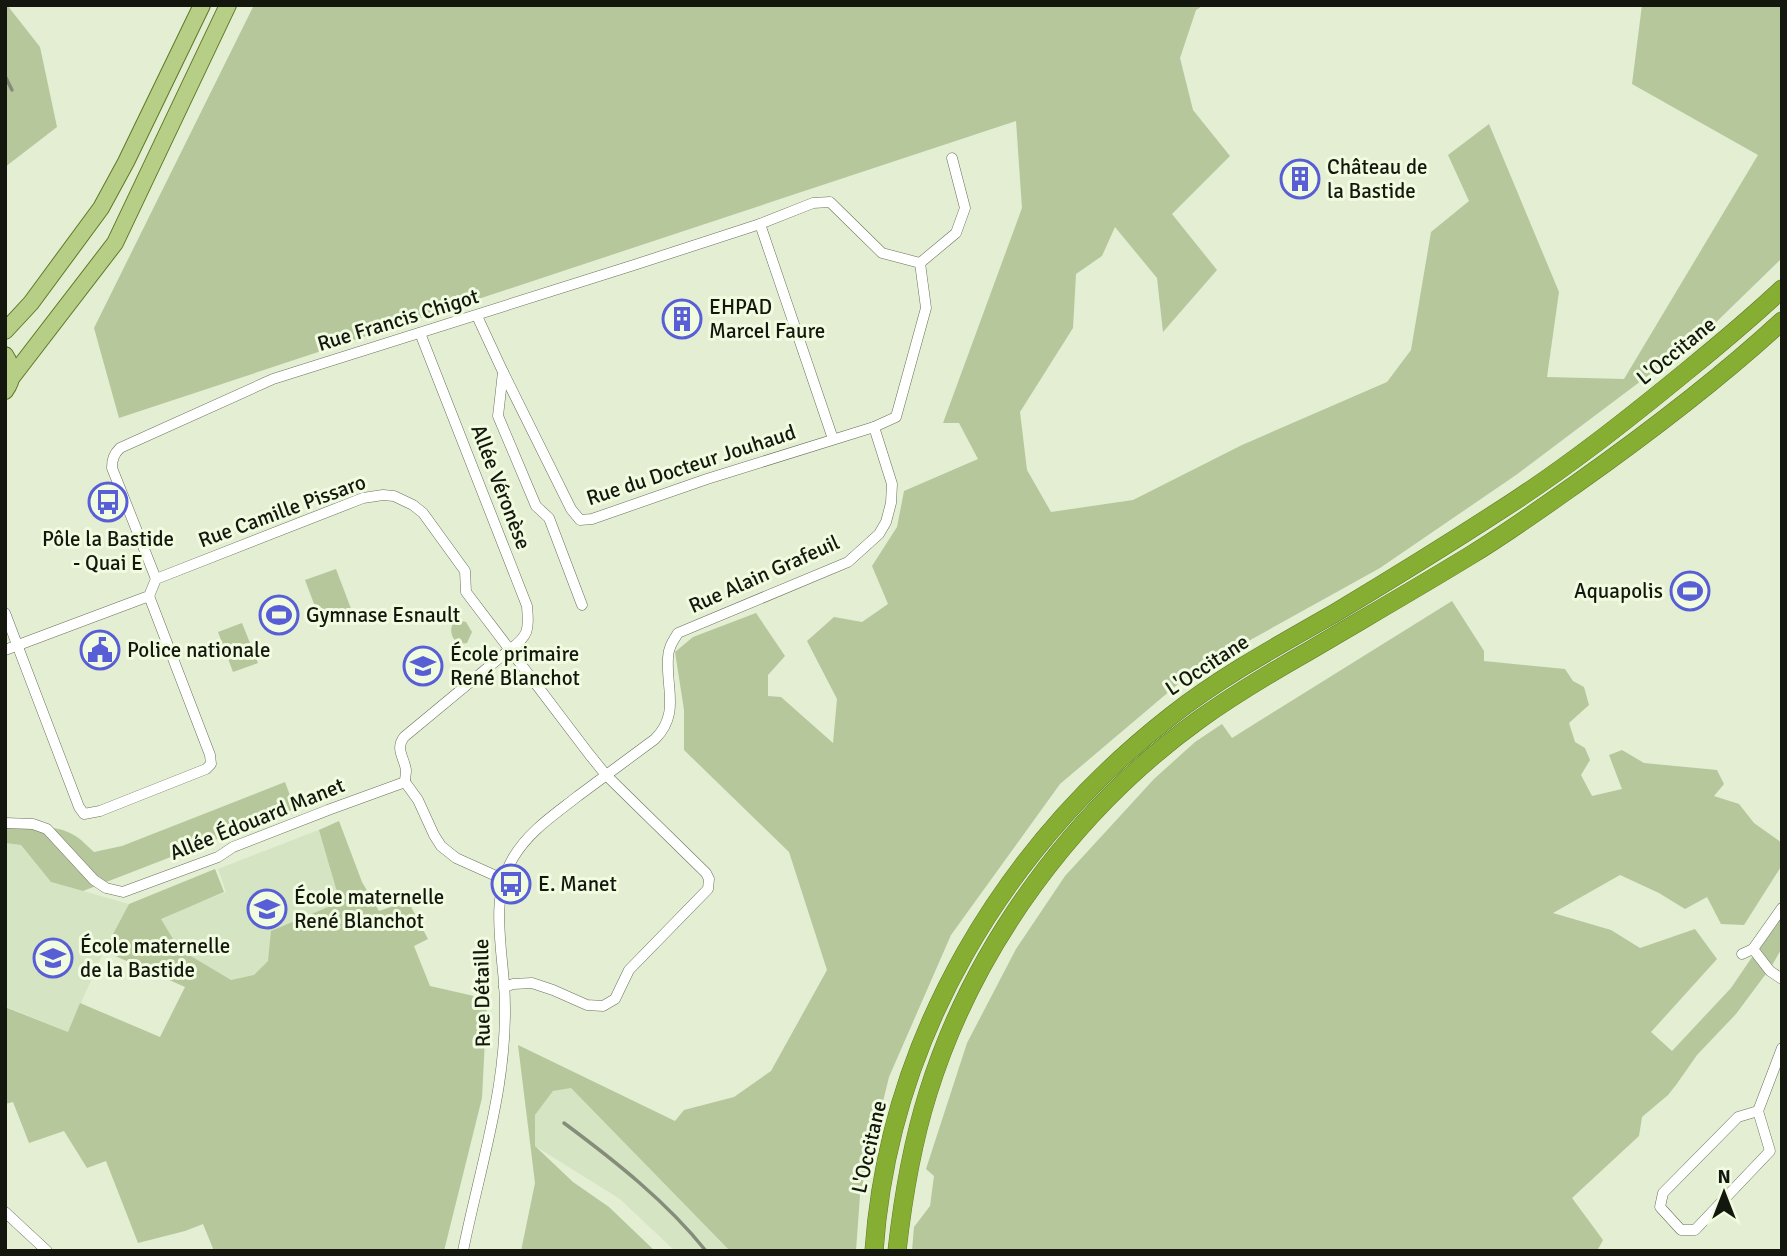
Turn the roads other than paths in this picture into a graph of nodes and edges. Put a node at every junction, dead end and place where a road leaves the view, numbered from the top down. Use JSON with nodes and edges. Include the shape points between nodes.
{"nodes":[{"id":1,"x":202,"y":5,"type":"edge"},
{"id":2,"x":228,"y":5,"type":"edge"},
{"id":3,"x":951,"y":158,"type":"dead end"},
{"id":4,"x":760,"y":224,"type":"junction"},
{"id":5,"x":920,"y":263,"type":"junction"},
{"id":6,"x":1782,"y":289,"type":"edge"},
{"id":7,"x":477,"y":316,"type":"junction"},
{"id":8,"x":1782,"y":321,"type":"edge"},
{"id":9,"x":5,"y":331,"type":"edge"},
{"id":10,"x":420,"y":333,"type":"junction"},
{"id":11,"x":5,"y":355,"type":"edge"},
{"id":12,"x":503,"y":372,"type":"junction"},
{"id":13,"x":9,"y":384,"type":"edge"},
{"id":14,"x":874,"y":427,"type":"junction"},
{"id":15,"x":833,"y":439,"type":"junction"},
{"id":16,"x":156,"y":579,"type":"junction"},
{"id":17,"x":149,"y":596,"type":"junction"},
{"id":18,"x":582,"y":605,"type":"dead end"},
{"id":19,"x":5,"y":613,"type":"edge"},
{"id":20,"x":18,"y":646,"type":"junction"},
{"id":21,"x":5,"y":650,"type":"edge"},
{"id":22,"x":509,"y":650,"type":"junction"},
{"id":23,"x":606,"y":775,"type":"junction"},
{"id":24,"x":405,"y":782,"type":"junction"},
{"id":25,"x":5,"y":822,"type":"edge"},
{"id":26,"x":505,"y":880,"type":"junction"},
{"id":27,"x":1782,"y":908,"type":"edge"},
{"id":28,"x":1753,"y":949,"type":"junction"},
{"id":29,"x":1742,"y":954,"type":"dead end"},
{"id":30,"x":1782,"y":979,"type":"edge"},
{"id":31,"x":504,"y":987,"type":"junction"},
{"id":32,"x":1782,"y":1048,"type":"edge"},
{"id":33,"x":1758,"y":1111,"type":"junction"},
{"id":34,"x":5,"y":1212,"type":"edge"},
{"id":35,"x":47,"y":1251,"type":"edge"},
{"id":36,"x":463,"y":1251,"type":"edge"},
{"id":37,"x":874,"y":1251,"type":"edge"},
{"id":38,"x":897,"y":1251,"type":"edge"}],
"edges":[{"from":1,"to":9,"type":"main road","via":[[101,208]]},
{"from":2,"to":13,"type":"main road","via":[[116,243]]},
{"from":3,"to":5,"type":"street","via":[[965,208],[956,233]]},
{"from":4,"to":5,"type":"street","name":"Rue Francis Chigot","via":[[813,203],[830,202],[882,253]]},
{"from":4,"to":7,"type":"street","name":"Rue Francis Chigot"},
{"from":4,"to":15,"type":"street"},
{"from":5,"to":14,"type":"street","via":[[926,308],[904,390],[896,417]]},
{"from":6,"to":37,"type":"highway","name":"L'Occitane","via":[[1656,397],[1559,471],[1391,580],[1239,669],[1171,716],[1081,798],[1008,884],[937,1006],[914,1065],[884,1169]]},
{"from":7,"to":10,"type":"street","name":"Rue Francis Chigot"},
{"from":7,"to":12,"type":"street","name":"Rue du Docteur Jouhaud"},
{"from":8,"to":38,"type":"highway","name":"L'Occitane","via":[[1658,424],[1578,482],[1473,554],[1199,719],[1099,806],[1042,873],[961,1007],[916,1136]]},
{"from":10,"to":16,"type":"street","name":"Rue Francis Chigot","via":[[273,379],[120,448],[112,468]]},
{"from":10,"to":22,"type":"street","name":"Allée Véronèse","via":[[527,606],[528,629],[522,641]]},
{"from":11,"to":13,"type":"main road","via":[[12,368]]},
{"from":12,"to":15,"type":"street","name":"Rue du Docteur Jouhaud","via":[[580,520]]},
{"from":12,"to":18,"type":"street","via":[[498,416],[537,506],[549,517]]},
{"from":14,"to":15,"type":"street"},
{"from":14,"to":23,"type":"street","name":"Rue Alain Grafeuil","via":[[892,484],[886,523],[879,534],[848,562],[678,633],[667,657],[671,701],[663,731]]},
{"from":16,"to":17,"type":"street"},
{"from":16,"to":22,"type":"street","name":"Rue Camille Pissaro","via":[[363,498],[403,499],[422,513],[465,571],[466,592]]},
{"from":17,"to":20,"type":"street"},
{"from":17,"to":20,"type":"street","via":[[211,764],[100,811],[85,814],[79,807]]},
{"from":19,"to":20,"type":"street"},
{"from":20,"to":21,"type":"street"},
{"from":22,"to":23,"type":"street","name":"Rue Camille Pissaro"},
{"from":22,"to":24,"type":"street","via":[[401,742]]},
{"from":23,"to":26,"type":"street","name":"Rue Détaille","via":[[529,835],[510,863]]},
{"from":23,"to":31,"type":"street","name":"Rue Camille Pissaro","via":[[706,873],[708,889],[629,970],[615,999],[603,1006],[587,1005],[532,983]]},
{"from":24,"to":25,"type":"street","name":"Allée Édouard Manet","via":[[123,892],[94,880],[47,829]]},
{"from":24,"to":26,"type":"street","via":[[441,846],[456,858]]},
{"from":26,"to":31,"type":"street","name":"Rue Détaille","via":[[499,913]]},
{"from":27,"to":28,"type":"street"},
{"from":28,"to":29,"type":"street"},
{"from":28,"to":30,"type":"street"},
{"from":31,"to":36,"type":"street","name":"Rue Détaille","via":[[499,1090]]},
{"from":32,"to":33,"type":"street"},
{"from":33,"to":33,"type":"street","via":[[1738,1117],[1663,1193],[1660,1207],[1681,1230],[1695,1230],[1770,1151]]},
{"from":34,"to":35,"type":"street"}]}
